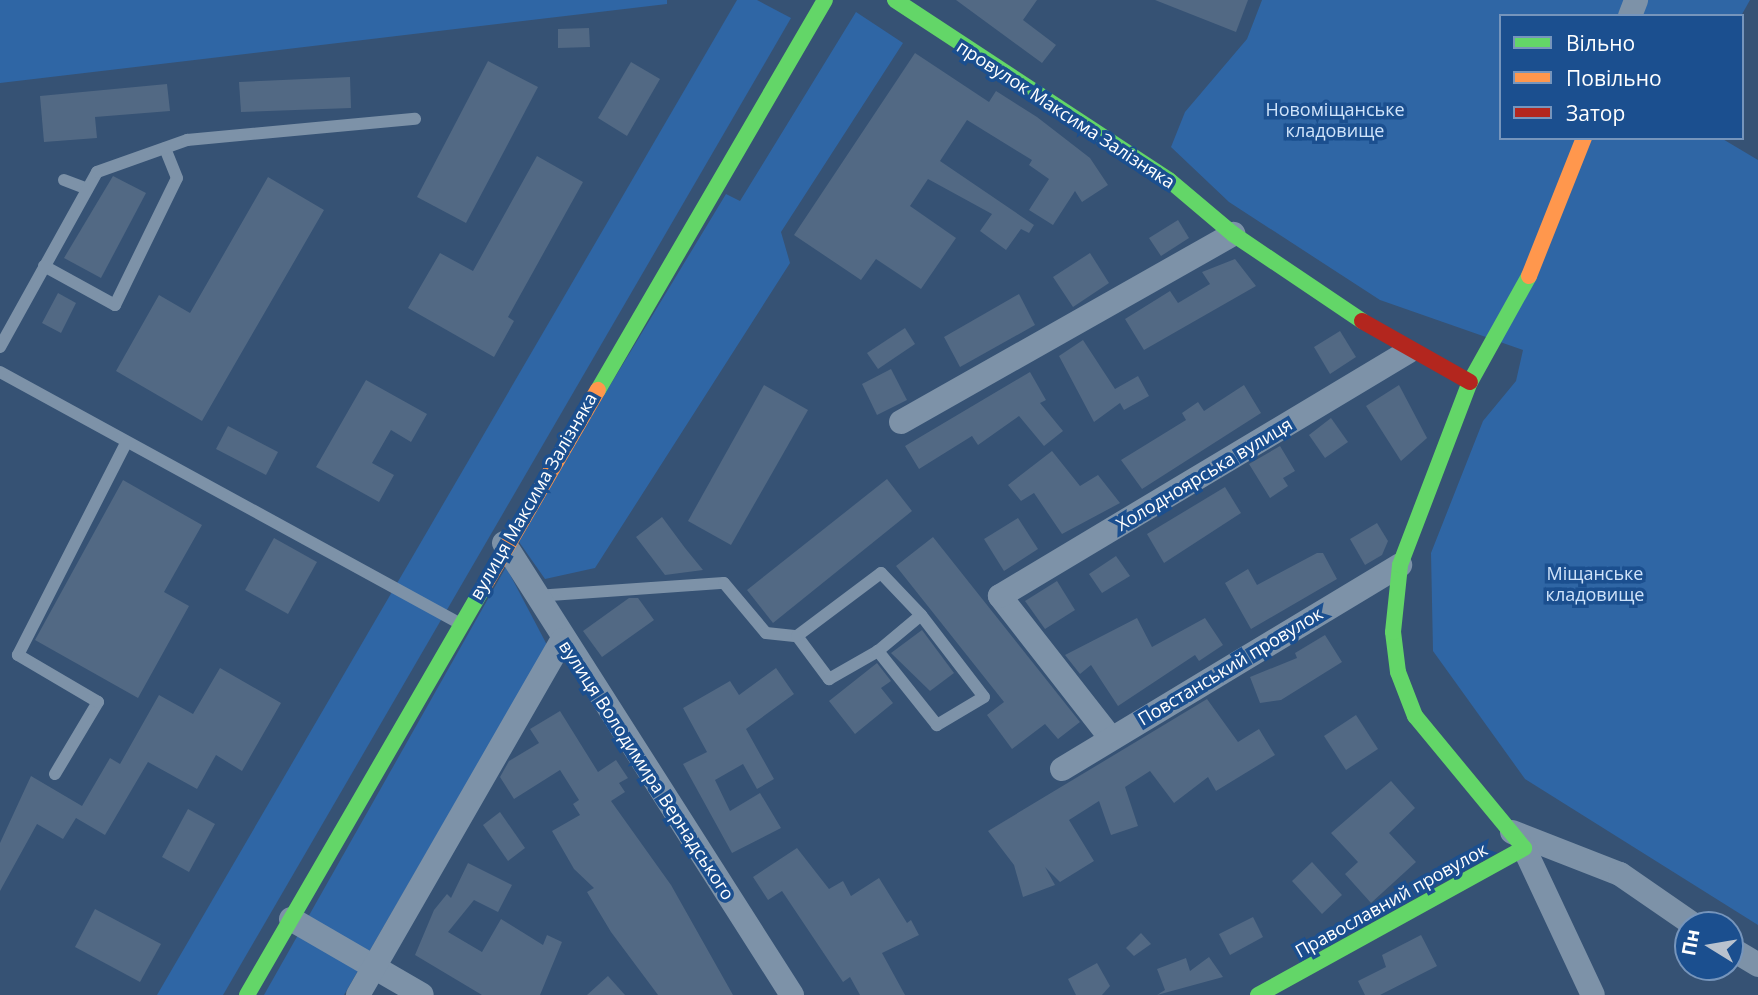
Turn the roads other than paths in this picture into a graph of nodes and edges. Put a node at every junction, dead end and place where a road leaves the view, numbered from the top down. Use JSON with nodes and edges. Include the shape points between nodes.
{"nodes":[{"id":1,"x":825,"y":0,"type":"edge"},
{"id":2,"x":895,"y":0,"type":"edge"},
{"id":3,"x":415,"y":120,"type":"dead end"},
{"id":4,"x":1583,"y":140,"type":"edge"},
{"id":5,"x":165,"y":148,"type":"junction"},
{"id":6,"x":64,"y":180,"type":"dead end"},
{"id":7,"x":87,"y":189,"type":"junction"},
{"id":8,"x":1233,"y":234,"type":"junction"},
{"id":9,"x":44,"y":266,"type":"junction"},
{"id":10,"x":0,"y":347,"type":"edge"},
{"id":11,"x":1408,"y":352,"type":"junction"},
{"id":12,"x":0,"y":372,"type":"edge"},
{"id":13,"x":1470,"y":382,"type":"junction"},
{"id":14,"x":901,"y":422,"type":"dead end"},
{"id":15,"x":126,"y":443,"type":"junction"},
{"id":16,"x":504,"y":543,"type":"junction"},
{"id":17,"x":1400,"y":565,"type":"junction"},
{"id":18,"x":536,"y":596,"type":"junction"},
{"id":19,"x":920,"y":615,"type":"junction"},
{"id":20,"x":460,"y":623,"type":"junction"},
{"id":21,"x":797,"y":636,"type":"junction"},
{"id":22,"x":562,"y":640,"type":"junction"},
{"id":23,"x":878,"y":651,"type":"junction"},
{"id":24,"x":1110,"y":737,"type":"junction"},
{"id":25,"x":1062,"y":769,"type":"dead end"},
{"id":26,"x":55,"y":774,"type":"dead end"},
{"id":27,"x":1518,"y":840,"type":"junction"},
{"id":28,"x":1674,"y":911,"type":"edge"},
{"id":29,"x":291,"y":919,"type":"junction"},
{"id":30,"x":373,"y":967,"type":"junction"},
{"id":31,"x":247,"y":995,"type":"edge"},
{"id":32,"x":358,"y":995,"type":"edge"},
{"id":33,"x":422,"y":995,"type":"edge"},
{"id":34,"x":792,"y":995,"type":"edge"},
{"id":35,"x":1258,"y":995,"type":"edge"},
{"id":36,"x":1593,"y":995,"type":"edge"}],
"edges":[{"from":1,"to":16,"type":"street","name":"вулиця Максима Залізняка"},
{"from":2,"to":8,"type":"street","name":"провулок Максима Залізняка","via":[[1169,180]]},
{"from":3,"to":5,"type":"lane","via":[[187,140]]},
{"from":4,"to":13,"type":"street","via":[[1538,259]]},
{"from":5,"to":7,"type":"lane","via":[[97,172]]},
{"from":5,"to":9,"type":"lane","via":[[177,178],[115,305]]},
{"from":6,"to":7,"type":"lane"},
{"from":7,"to":9,"type":"lane"},
{"from":8,"to":11,"type":"street","name":"провулок Максима Залізняка"},
{"from":8,"to":14,"type":"street"},
{"from":9,"to":10,"type":"lane"},
{"from":11,"to":13,"type":"street","name":"провулок Максима Залізняка"},
{"from":11,"to":24,"type":"street","name":"Холодноярська вулиця","via":[[1000,596]]},
{"from":12,"to":15,"type":"lane"},
{"from":13,"to":17,"type":"street"},
{"from":15,"to":20,"type":"lane"},
{"from":15,"to":26,"type":"lane","via":[[18,655],[97,702]]},
{"from":16,"to":18,"type":"street","name":"вулиця Володимира Вернадського"},
{"from":16,"to":20,"type":"street","name":"вулиця Максима Залізняка"},
{"from":17,"to":24,"type":"street","name":"Повстанський провулок"},
{"from":17,"to":27,"type":"street","via":[[1393,632],[1398,672],[1415,716]]},
{"from":18,"to":21,"type":"lane","via":[[724,583],[765,633]]},
{"from":18,"to":22,"type":"street","name":"вулиця Володимира Вернадського"},
{"from":19,"to":21,"type":"lane","via":[[881,573]]},
{"from":19,"to":23,"type":"lane"},
{"from":19,"to":23,"type":"lane","via":[[984,697],[937,725]]},
{"from":20,"to":29,"type":"street","name":"вулиця Максима Залізняка"},
{"from":21,"to":23,"type":"lane","via":[[829,679]]},
{"from":22,"to":30,"type":"street"},
{"from":22,"to":34,"type":"street","name":"вулиця Володимира Вернадського"},
{"from":24,"to":25,"type":"street","name":"Повстанський провулок"},
{"from":27,"to":28,"type":"street","via":[[1620,874]]},
{"from":27,"to":35,"type":"street","name":"Православний провулок"},
{"from":27,"to":36,"type":"street"},
{"from":29,"to":30,"type":"street"},
{"from":29,"to":31,"type":"street","name":"вулиця Максима Залізняка"},
{"from":30,"to":32,"type":"street"},
{"from":30,"to":33,"type":"street"}]}
